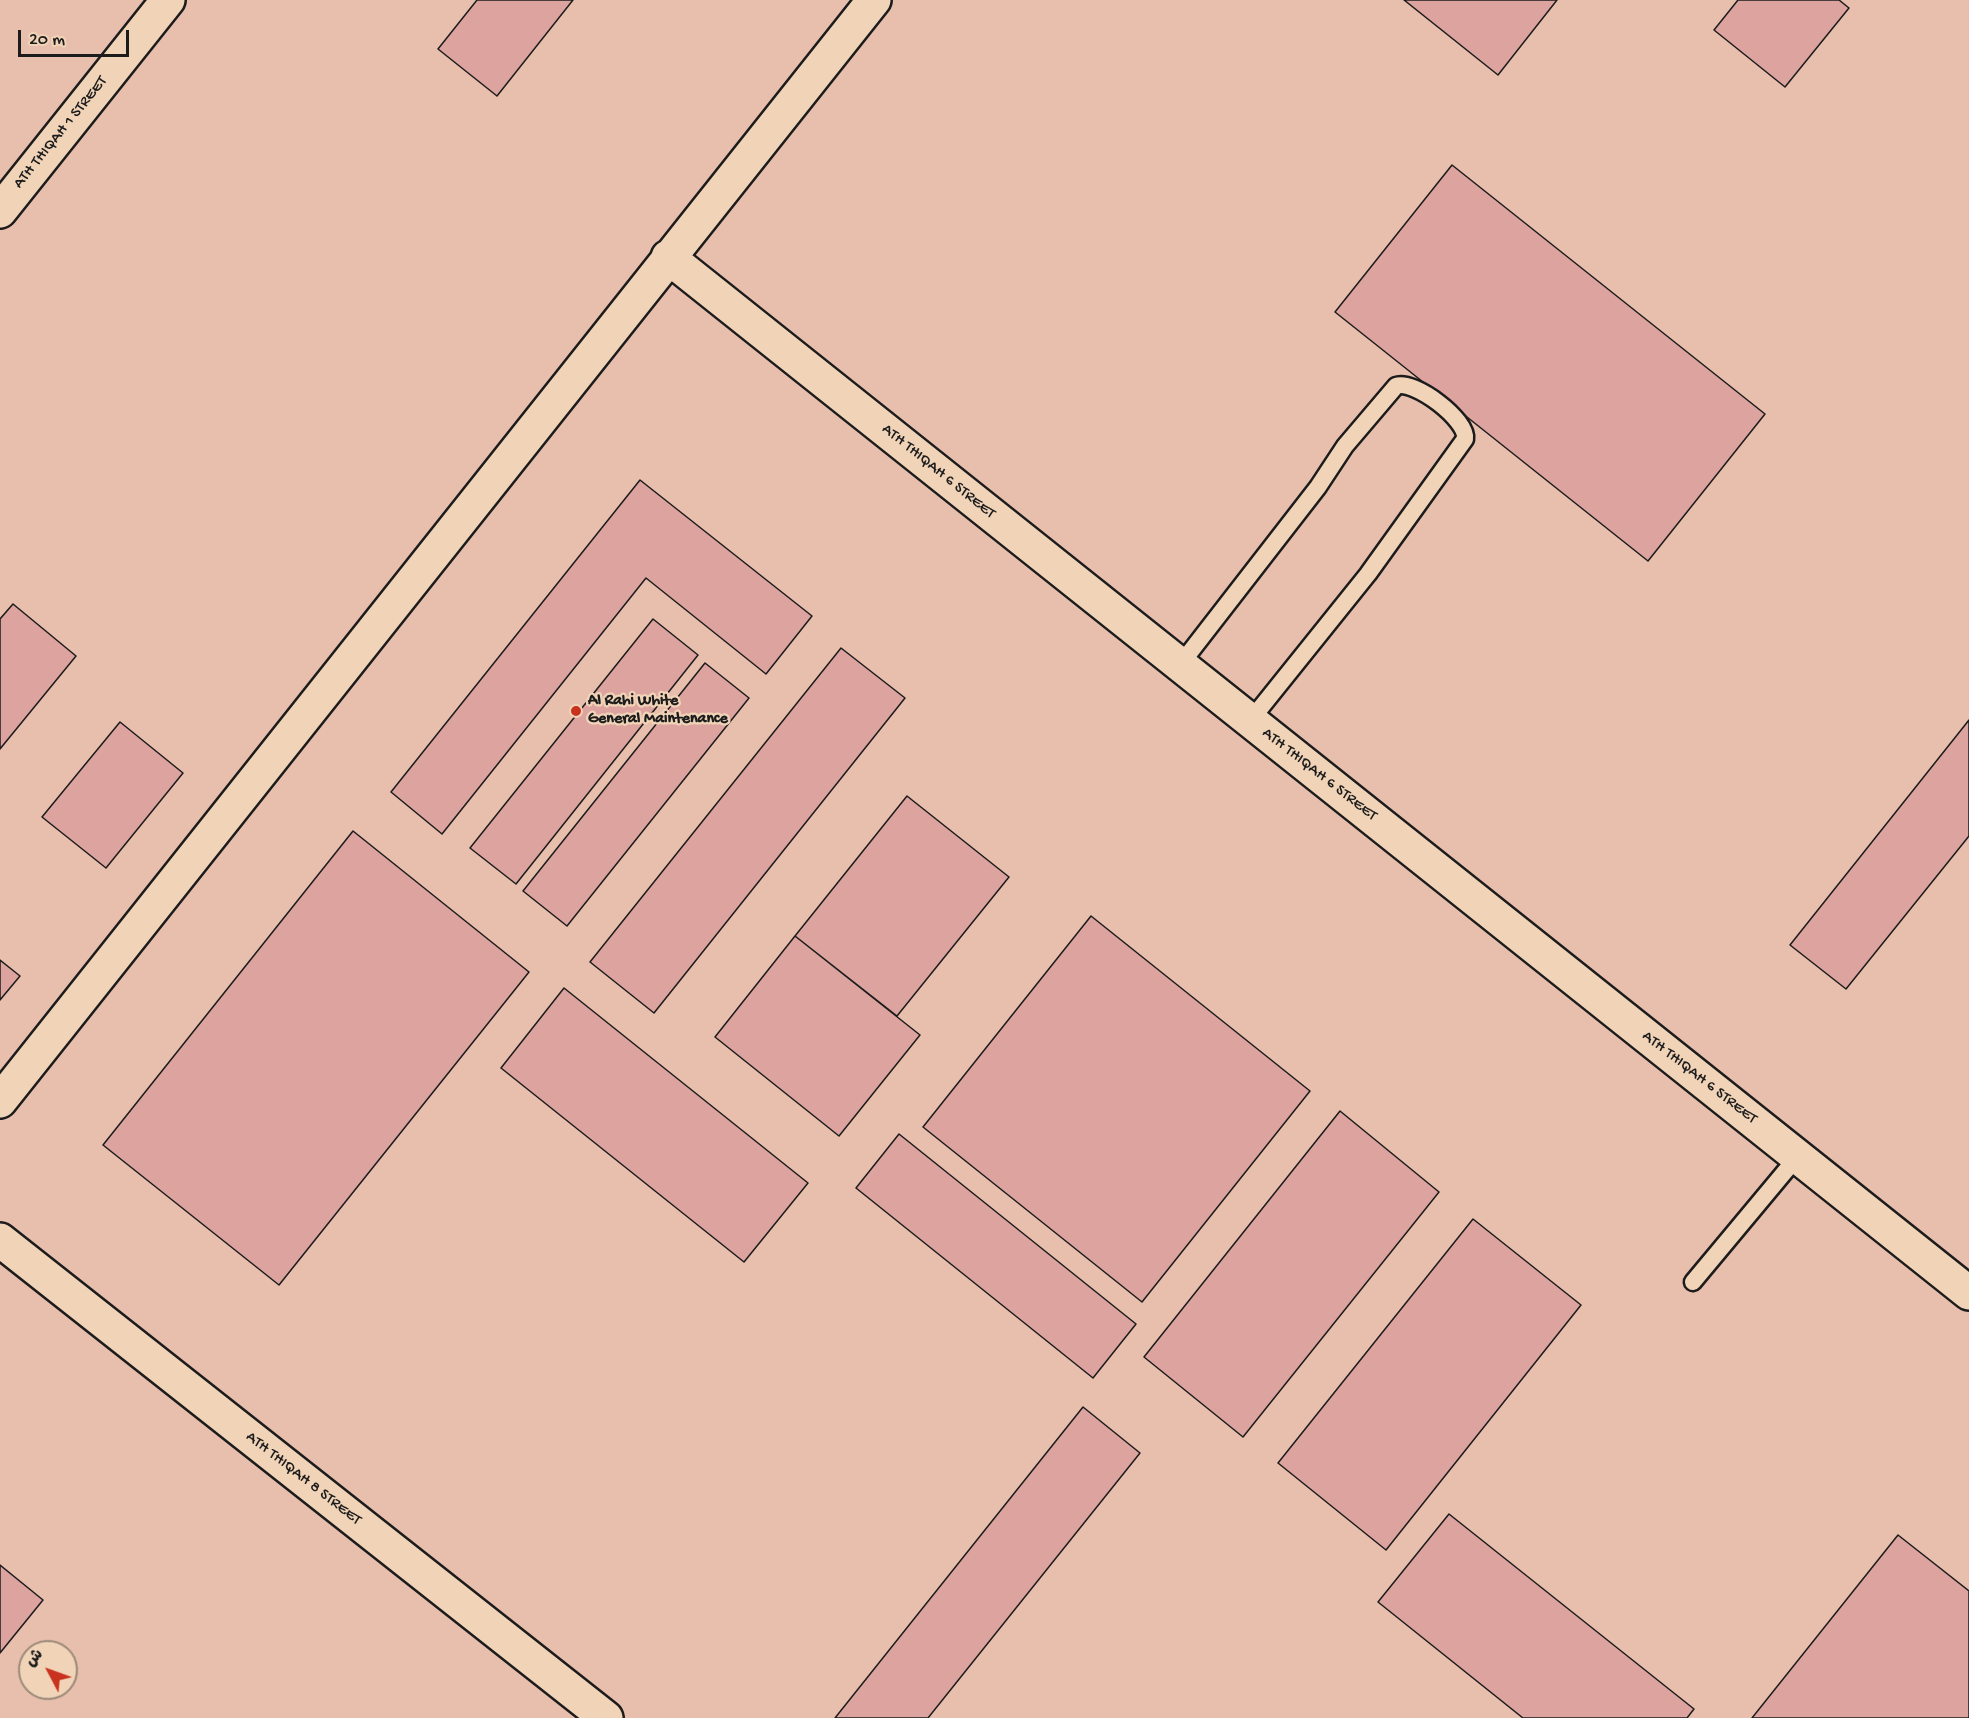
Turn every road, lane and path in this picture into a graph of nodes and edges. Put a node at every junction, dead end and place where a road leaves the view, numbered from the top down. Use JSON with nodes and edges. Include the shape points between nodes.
{"nodes":[{"id":1,"x":168,"y":0,"type":"edge"},
{"id":2,"x":874,"y":0,"type":"edge"},
{"id":3,"x":0,"y":211,"type":"edge"},
{"id":4,"x":668,"y":257,"type":"junction"},
{"id":5,"x":1180,"y":665,"type":"junction"},
{"id":6,"x":1250,"y":721,"type":"junction"},
{"id":7,"x":0,"y":1101,"type":"edge"},
{"id":8,"x":1798,"y":1156,"type":"junction"},
{"id":9,"x":0,"y":1240,"type":"edge"},
{"id":10,"x":1693,"y":1282,"type":"dead end"},
{"id":11,"x":1969,"y":1293,"type":"edge"},
{"id":12,"x":606,"y":1718,"type":"edge"}],
"edges":[{"from":1,"to":3,"type":"street","name":"ATH THIQAH 1 STREET"},
{"from":2,"to":4,"type":"street"},
{"from":4,"to":5,"type":"street","name":"ATH THIQAH 6 STREET"},
{"from":4,"to":7,"type":"street"},
{"from":5,"to":6,"type":"street","name":"ATH THIQAH 6 STREET"},
{"from":5,"to":6,"type":"lane","via":[[1318,487],[1345,446],[1396,386],[1409,385],[1446,409],[1465,431],[1465,440],[1368,574]]},
{"from":6,"to":8,"type":"street","name":"ATH THIQAH 6 STREET"},
{"from":8,"to":10,"type":"lane"},
{"from":8,"to":11,"type":"street","name":"ATH THIQAH 6 STREET"},
{"from":9,"to":12,"type":"street","name":"ATH THIQAH 8 STREET"}]}
